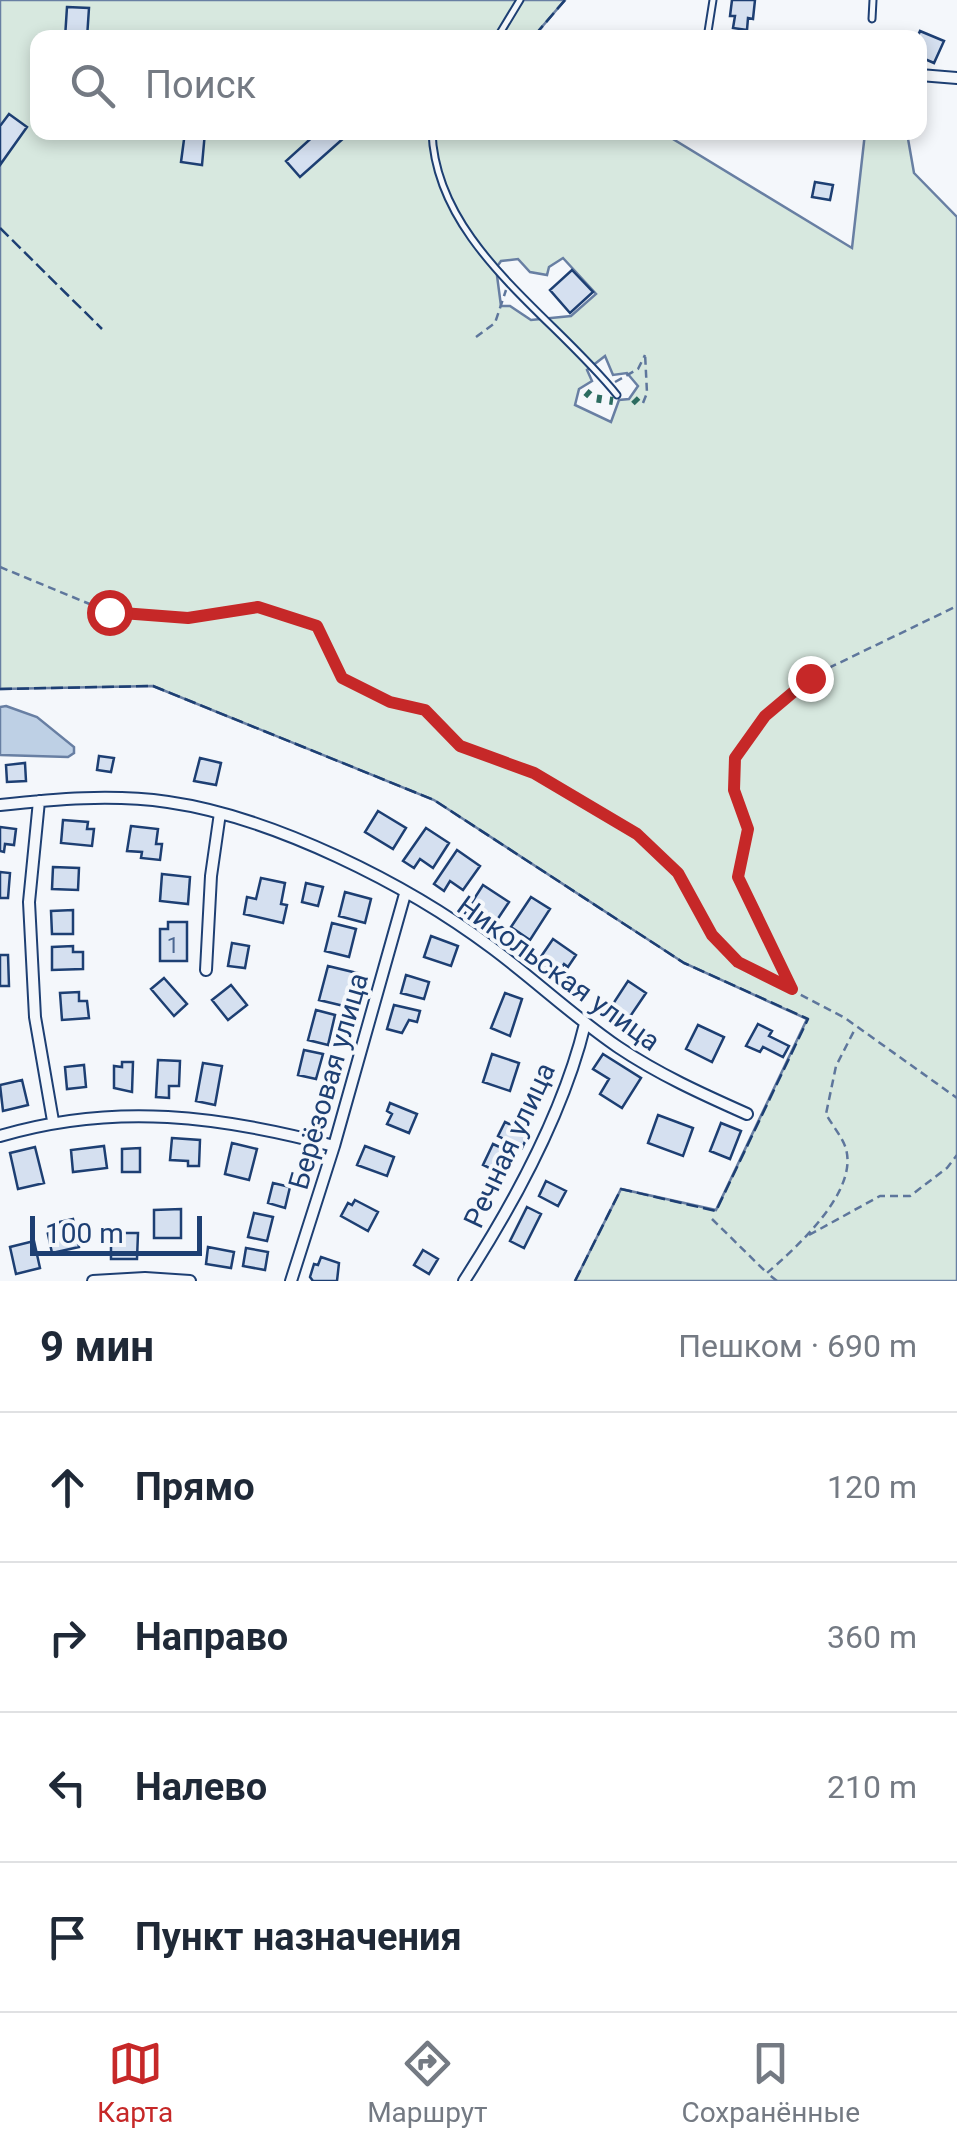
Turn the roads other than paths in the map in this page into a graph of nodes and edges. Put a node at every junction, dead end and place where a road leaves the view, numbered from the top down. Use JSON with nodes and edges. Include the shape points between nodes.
{"nodes":[{"id":1,"x":520,"y":0,"type":"edge"},
{"id":2,"x":713,"y":0,"type":"edge"},
{"id":3,"x":873,"y":0,"type":"edge"},
{"id":4,"x":872,"y":19,"type":"dead end"},
{"id":5,"x":501,"y":30,"type":"edge"},
{"id":6,"x":708,"y":30,"type":"edge"},
{"id":7,"x":927,"y":75,"type":"edge"},
{"id":8,"x":957,"y":78,"type":"edge"},
{"id":9,"x":433,"y":140,"type":"edge"},
{"id":10,"x":617,"y":395,"type":"dead end"},
{"id":11,"x":39,"y":801,"type":"junction"},
{"id":12,"x":0,"y":806,"type":"edge"},
{"id":13,"x":220,"y":813,"type":"junction"},
{"id":14,"x":405,"y":894,"type":"junction"},
{"id":15,"x":206,"y":970,"type":"dead end"},
{"id":16,"x":585,"y":1024,"type":"junction"},
{"id":17,"x":747,"y":1114,"type":"dead end"},
{"id":18,"x":53,"y":1121,"type":"junction"},
{"id":19,"x":0,"y":1136,"type":"edge"},
{"id":20,"x":334,"y":1146,"type":"junction"},
{"id":21,"x":94,"y":1281,"type":"edge"},
{"id":22,"x":190,"y":1281,"type":"edge"},
{"id":23,"x":292,"y":1281,"type":"edge"},
{"id":24,"x":464,"y":1281,"type":"edge"}],
"edges":[{"from":1,"to":5,"type":"lane"},
{"from":2,"to":6,"type":"lane"},
{"from":3,"to":4,"type":"lane"},
{"from":7,"to":8,"type":"street"},
{"from":9,"to":10,"type":"lane","via":[[436,175],[457,220]]},
{"from":11,"to":12,"type":"street","name":"Никольская улица"},
{"from":11,"to":13,"type":"street","name":"Никольская улица","via":[[116,798]]},
{"from":11,"to":18,"type":"street","via":[[29,902],[34,1017]]},
{"from":13,"to":14,"type":"street","name":"Никольская улица","via":[[318,847]]},
{"from":13,"to":15,"type":"street"},
{"from":14,"to":16,"type":"street","name":"Никольская улица","via":[[489,945]]},
{"from":14,"to":20,"type":"street","name":"Берёзовая улица"},
{"from":16,"to":17,"type":"street","name":"Никольская улица","via":[[660,1074]]},
{"from":16,"to":24,"type":"street","name":"Речная улица","via":[[538,1148]]},
{"from":18,"to":19,"type":"street"},
{"from":18,"to":20,"type":"street","via":[[194,1118],[255,1125]]},
{"from":20,"to":23,"type":"street","name":"Берёзовая улица"},
{"from":21,"to":22,"type":"street"}]}
